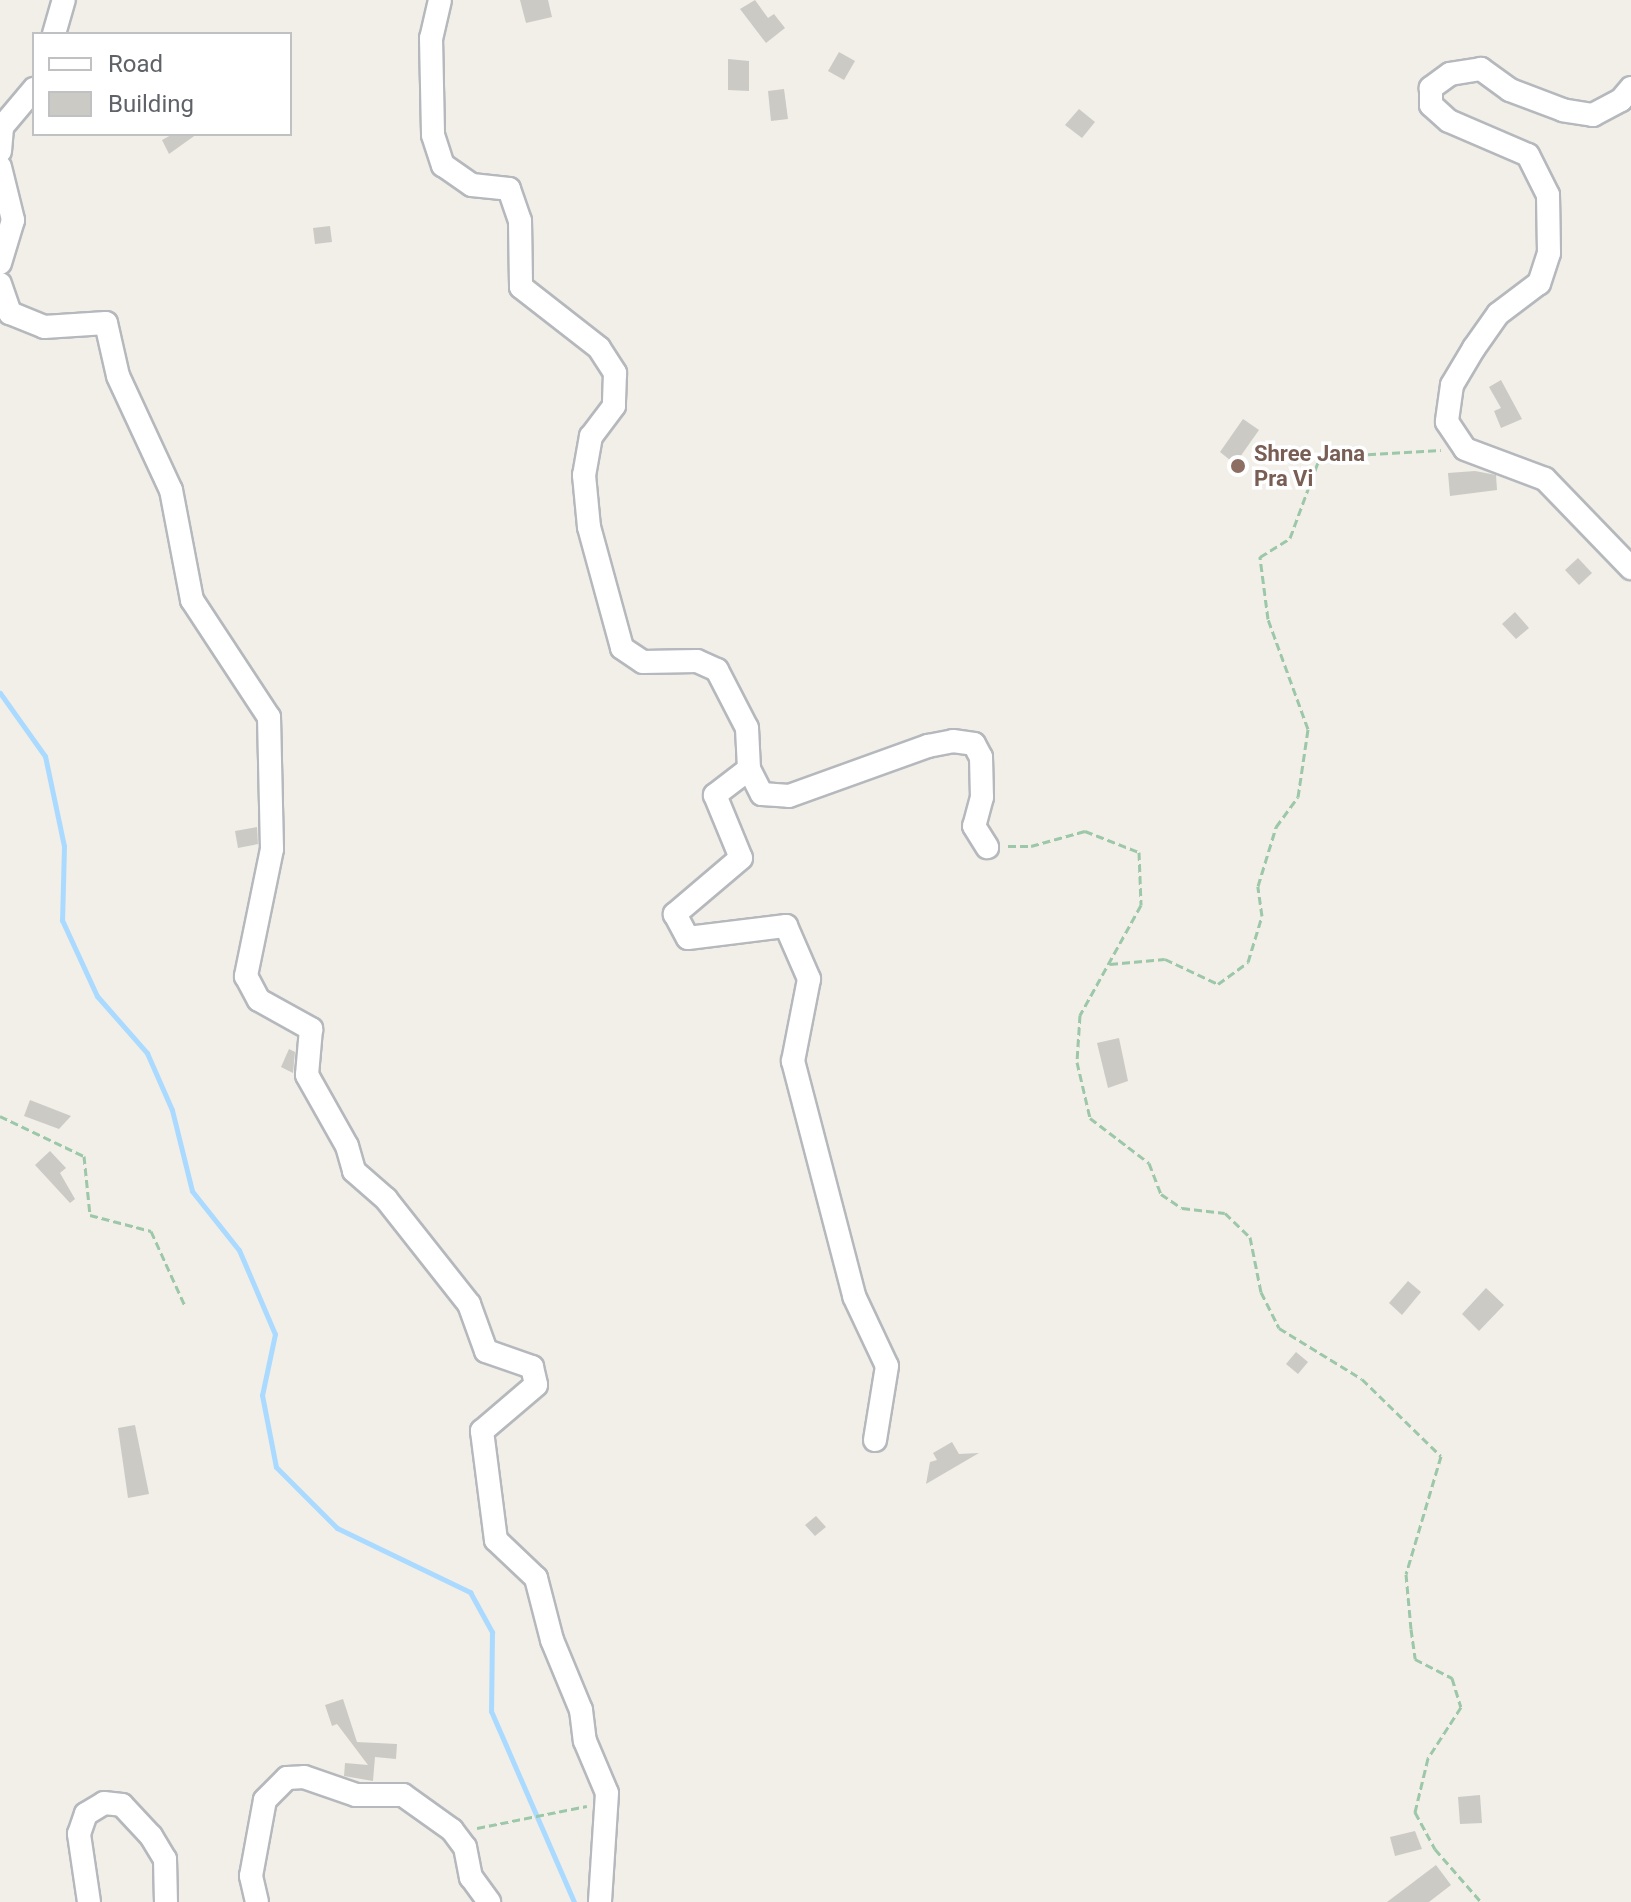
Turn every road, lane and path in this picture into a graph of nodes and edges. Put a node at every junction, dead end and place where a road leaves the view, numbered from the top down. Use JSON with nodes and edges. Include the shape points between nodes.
{"nodes":[{"id":1,"x":64,"y":0,"type":"edge"},
{"id":2,"x":440,"y":0,"type":"edge"},
{"id":3,"x":55,"y":32,"type":"edge"},
{"id":4,"x":1631,"y":88,"type":"edge"},
{"id":5,"x":32,"y":91,"type":"edge"},
{"id":6,"x":0,"y":151,"type":"edge"},
{"id":7,"x":0,"y":167,"type":"edge"},
{"id":8,"x":0,"y":263,"type":"edge"},
{"id":9,"x":0,"y":284,"type":"edge"},
{"id":10,"x":1465,"y":449,"type":"junction"},
{"id":11,"x":1631,"y":568,"type":"edge"},
{"id":12,"x":749,"y":769,"type":"junction"},
{"id":13,"x":987,"y":847,"type":"joint"},
{"id":14,"x":1110,"y":964,"type":"junction"},
{"id":15,"x":0,"y":1116,"type":"edge"},
{"id":16,"x":185,"y":1306,"type":"dead end"},
{"id":17,"x":875,"y":1440,"type":"dead end"},
{"id":18,"x":599,"y":1804,"type":"dead end"},
{"id":19,"x":465,"y":1830,"type":"dead end"},
{"id":20,"x":89,"y":1902,"type":"edge"},
{"id":21,"x":166,"y":1902,"type":"edge"},
{"id":22,"x":257,"y":1902,"type":"edge"},
{"id":23,"x":489,"y":1902,"type":"edge"},
{"id":24,"x":600,"y":1902,"type":"edge"},
{"id":25,"x":1481,"y":1902,"type":"edge"}],
"edges":[{"from":1,"to":3,"type":"street"},
{"from":2,"to":12,"type":"street","via":[[431,38],[433,135],[443,165],[472,185],[509,189],[520,221],[521,287],[599,348],[615,373],[614,406],[591,436],[584,475],[589,527],[622,648],[643,662],[697,661],[717,670],[747,728]]},
{"from":4,"to":10,"type":"street","via":[[1593,115],[1510,90],[1481,69],[1450,74],[1431,88],[1431,105],[1449,121],[1528,155],[1548,195],[1549,253],[1539,283],[1498,314],[1452,385],[1447,422]]},
{"from":5,"to":6,"type":"street","via":[[2,127]]},
{"from":7,"to":8,"type":"street","via":[[13,220]]},
{"from":9,"to":24,"type":"street","via":[[10,313],[44,327],[106,323],[118,376],[171,490],[192,600],[269,717],[272,849],[246,976],[259,1000],[311,1029],[307,1075],[347,1146],[354,1171],[386,1199],[469,1304],[486,1351],[532,1367],[536,1385],[482,1431],[496,1540],[536,1578],[552,1640],[581,1710],[585,1741],[607,1793]]},
{"from":10,"to":11,"type":"street","via":[[1545,479]]},
{"from":10,"to":14,"type":"path","via":[[1320,457],[1290,538],[1260,557],[1268,619],[1308,729],[1298,797],[1276,827],[1258,886],[1262,916],[1248,962],[1218,984],[1165,959]]},
{"from":12,"to":13,"type":"street","via":[[762,794],[789,796],[928,746],[974,744],[981,757],[982,797],[974,826]]},
{"from":12,"to":17,"type":"street","via":[[715,795],[741,858],[675,914],[688,938],[786,926],[809,979],[793,1061],[854,1296],[887,1366]]},
{"from":13,"to":14,"type":"path","via":[[1031,846],[1085,831],[1139,852],[1141,905]]},
{"from":14,"to":25,"type":"path","via":[[1080,1015],[1077,1062],[1090,1118],[1149,1163],[1161,1194],[1182,1208],[1225,1213],[1250,1237],[1261,1292],[1279,1328],[1362,1379],[1441,1456],[1406,1574],[1408,1602],[1415,1659],[1452,1678],[1461,1707],[1428,1758],[1415,1812],[1435,1849]]},
{"from":15,"to":16,"type":"path","via":[[84,1156],[90,1215],[151,1231]]},
{"from":18,"to":19,"type":"path"},
{"from":20,"to":21,"type":"street","via":[[79,1834],[86,1814],[104,1803],[122,1805],[151,1836],[165,1859]]},
{"from":22,"to":23,"type":"street","via":[[251,1876],[265,1800],[287,1778],[304,1777],[356,1795],[403,1795],[452,1830],[465,1847],[471,1877]]}]}
